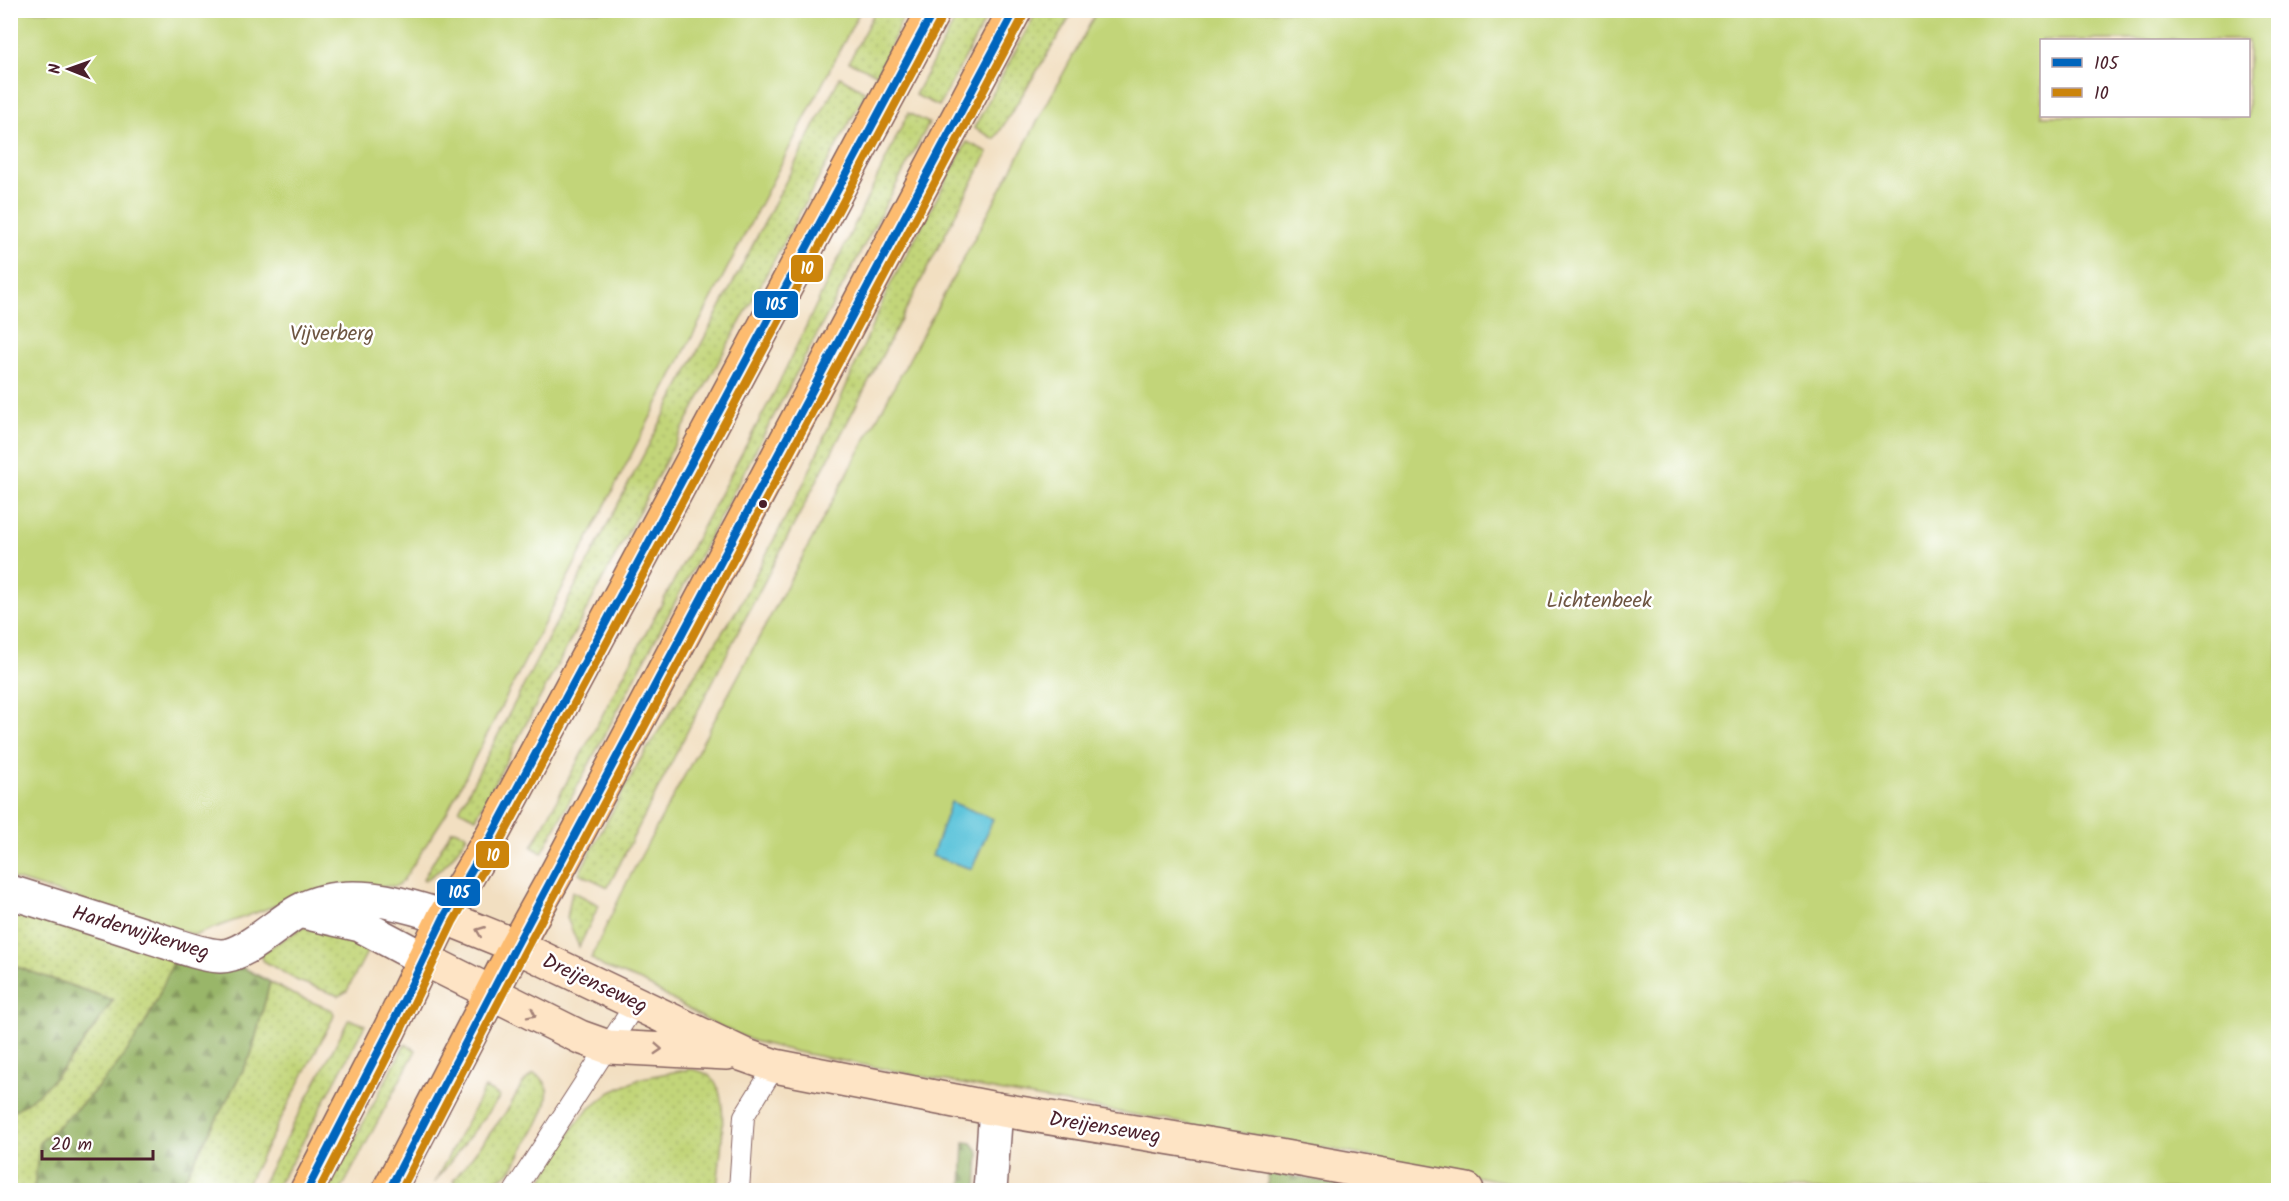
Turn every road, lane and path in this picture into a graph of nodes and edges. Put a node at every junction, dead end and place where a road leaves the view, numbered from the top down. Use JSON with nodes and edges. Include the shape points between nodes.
{"nodes":[{"id":1,"x":934,"y":10,"type":"edge"},
{"id":2,"x":1015,"y":10,"type":"edge"},
{"id":3,"x":10,"y":892,"type":"edge"},
{"id":4,"x":298,"y":911,"type":"junction"},
{"id":5,"x":444,"y":917,"type":"junction"},
{"id":6,"x":516,"y":946,"type":"junction"},
{"id":7,"x":424,"y":959,"type":"junction"},
{"id":8,"x":491,"y":994,"type":"junction"},
{"id":9,"x":636,"y":1003,"type":"junction"},
{"id":10,"x":608,"y":1047,"type":"junction"},
{"id":11,"x":744,"y":1054,"type":"junction"},
{"id":12,"x":775,"y":1066,"type":"junction"},
{"id":13,"x":996,"y":1108,"type":"junction"},
{"id":14,"x":307,"y":1191,"type":"edge"},
{"id":15,"x":388,"y":1191,"type":"edge"},
{"id":16,"x":515,"y":1191,"type":"edge"},
{"id":17,"x":739,"y":1191,"type":"edge"},
{"id":18,"x":990,"y":1191,"type":"edge"},
{"id":19,"x":1467,"y":1191,"type":"edge"}],
"edges":[{"from":1,"to":5,"type":"main road","via":[[491,837]]},
{"from":2,"to":6,"type":"main road"},
{"from":3,"to":4,"type":"street","name":"Harderwijkerweg","via":[[221,956],[253,943]]},
{"from":4,"to":5,"type":"street","name":"Harderwijkerweg","via":[[347,898],[377,899]]},
{"from":4,"to":7,"type":"street","via":[[360,925]]},
{"from":6,"to":5,"type":"main road","name":"Dreijenseweg","one_way":true},
{"from":5,"to":7,"type":"main road"},
{"from":6,"to":8,"type":"main road"},
{"from":6,"to":9,"type":"main road","name":"Dreijenseweg"},
{"from":7,"to":8,"type":"main road","name":"Dreijenseweg"},
{"from":7,"to":14,"type":"main road"},
{"from":8,"to":10,"type":"main road","name":"Dreijenseweg","one_way":true},
{"from":8,"to":15,"type":"main road"},
{"from":9,"to":10,"type":"lane"},
{"from":9,"to":11,"type":"main road","name":"Dreijenseweg"},
{"from":10,"to":11,"type":"main road","name":"Dreijenseweg","one_way":true},
{"from":10,"to":16,"type":"lane"},
{"from":11,"to":12,"type":"main road","name":"Dreijenseweg"},
{"from":12,"to":13,"type":"main road","name":"Dreijenseweg"},
{"from":12,"to":17,"type":"lane","via":[[744,1116]]},
{"from":13,"to":18,"type":"street"},
{"from":13,"to":19,"type":"main road","name":"Dreijenseweg"}]}
